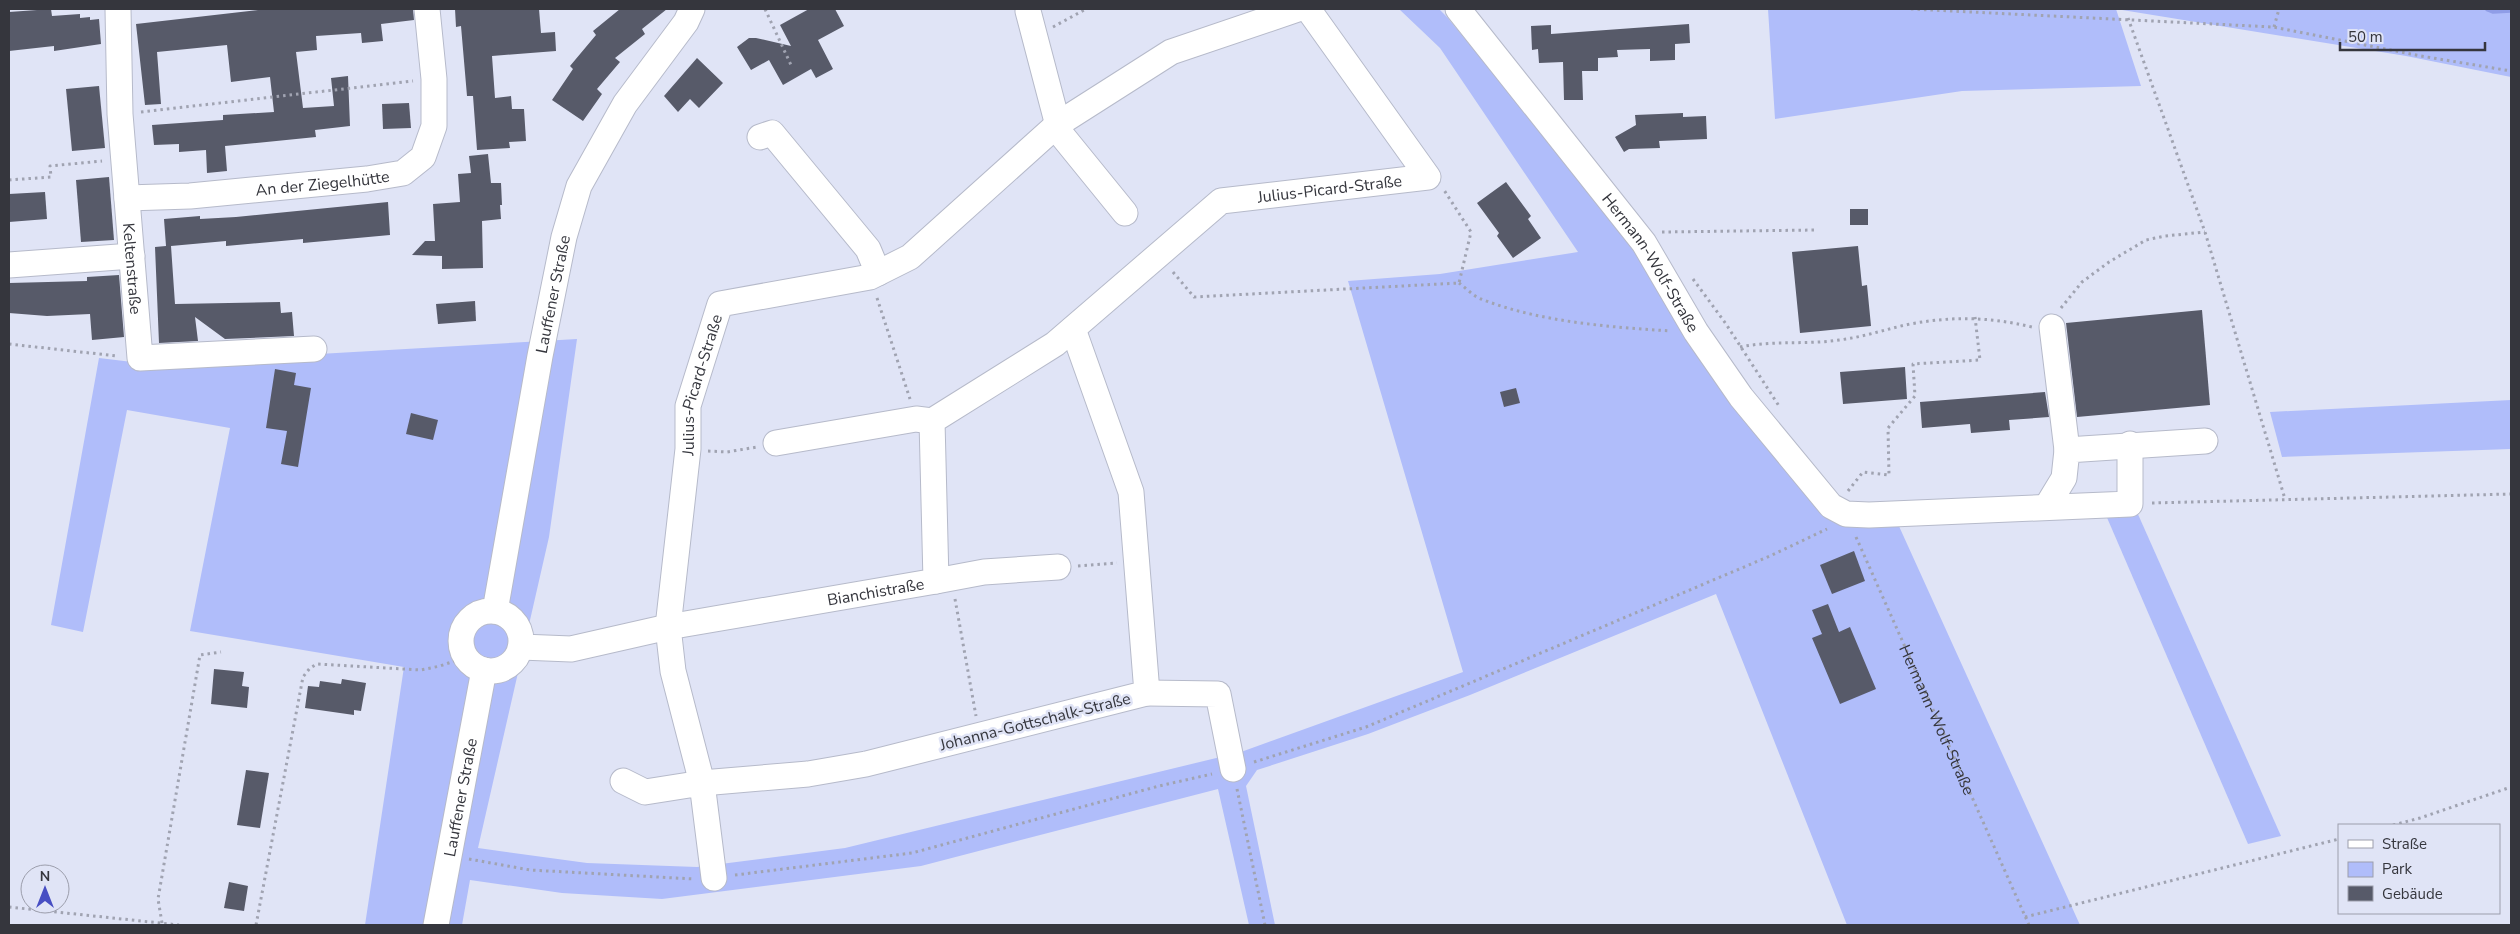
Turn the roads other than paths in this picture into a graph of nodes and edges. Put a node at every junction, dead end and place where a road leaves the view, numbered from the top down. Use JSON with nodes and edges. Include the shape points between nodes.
{"nodes":[{"id":1,"x":118,"y":9,"type":"edge"},
{"id":2,"x":427,"y":9,"type":"edge"},
{"id":3,"x":692,"y":9,"type":"edge"},
{"id":4,"x":1298,"y":9,"type":"edge"},
{"id":5,"x":1308,"y":9,"type":"edge"},
{"id":6,"x":1458,"y":9,"type":"edge"},
{"id":7,"x":1028,"y":11,"type":"dead end"},
{"id":8,"x":1058,"y":124,"type":"junction"},
{"id":9,"x":760,"y":137,"type":"dead end"},
{"id":10,"x":127,"y":198,"type":"junction"},
{"id":11,"x":1125,"y":213,"type":"dead end"},
{"id":12,"x":132,"y":256,"type":"junction"},
{"id":13,"x":9,"y":265,"type":"edge"},
{"id":14,"x":874,"y":275,"type":"junction"},
{"id":15,"x":2052,"y":327,"type":"road end"},
{"id":16,"x":1073,"y":329,"type":"junction"},
{"id":17,"x":312,"y":349,"type":"dead end"},
{"id":18,"x":924,"y":420,"type":"junction"},
{"id":19,"x":2204,"y":441,"type":"dead end"},
{"id":20,"x":776,"y":444,"type":"road end"},
{"id":21,"x":2130,"y":444,"type":"junction"},
{"id":22,"x":2067,"y":450,"type":"junction"},
{"id":23,"x":2047,"y":506,"type":"junction"},
{"id":24,"x":1058,"y":567,"type":"road end"},
{"id":25,"x":944,"y":580,"type":"junction"},
{"id":26,"x":495,"y":611,"type":"junction"},
{"id":27,"x":668,"y":627,"type":"junction"},
{"id":28,"x":521,"y":647,"type":"junction"},
{"id":29,"x":475,"y":664,"type":"junction"},
{"id":30,"x":1147,"y":693,"type":"junction"},
{"id":31,"x":1233,"y":769,"type":"road end"},
{"id":32,"x":623,"y":781,"type":"dead end"},
{"id":33,"x":702,"y":783,"type":"junction"},
{"id":34,"x":714,"y":878,"type":"road end"},
{"id":35,"x":436,"y":925,"type":"edge"}],
"edges":[{"from":1,"to":10,"type":"street","name":"Keltenstraße","via":[[120,114]]},
{"from":2,"to":10,"type":"street","name":"An der Ziegelhütte","via":[[434,79],[434,126],[423,157],[403,173],[200,195]]},
{"from":3,"to":26,"type":"street","name":"Lauffener Straße","via":[[686,22],[625,104],[579,186],[564,237],[540,356]]},
{"from":4,"to":8,"type":"street","name":"Julius-Picard-Straße","via":[[1171,52]]},
{"from":5,"to":16,"type":"street","name":"Julius-Picard-Straße","via":[[1428,177],[1221,201]]},
{"from":6,"to":23,"type":"street","name":"Hermann-Wolf-Straße","via":[[1644,243],[1696,332],[1741,397],[1831,506]]},
{"from":7,"to":8,"type":"street"},
{"from":8,"to":11,"type":"street","via":[[1060,132]]},
{"from":8,"to":14,"type":"street","name":"Julius-Picard-Straße","via":[[910,257]]},
{"from":9,"to":14,"type":"street","via":[[772,132],[868,249]]},
{"from":10,"to":12,"type":"street","name":"Keltenstraße"},
{"from":12,"to":13,"type":"street"},
{"from":12,"to":17,"type":"street","name":"Keltenstraße","via":[[140,358]]},
{"from":14,"to":27,"type":"street","name":"Julius-Picard-Straße","via":[[720,304],[688,406],[688,449]]},
{"from":15,"to":22,"type":"street"},
{"from":16,"to":18,"type":"street","via":[[1055,344]]},
{"from":16,"to":30,"type":"street","name":"Johanna-Gottschalk-Straße","via":[[1131,492]]},
{"from":18,"to":20,"type":"street"},
{"from":18,"to":25,"type":"street","name":"Bianchistraße"},
{"from":19,"to":21,"type":"street"},
{"from":21,"to":22,"type":"street"},
{"from":21,"to":23,"type":"street","via":[[2130,504]]},
{"from":22,"to":23,"type":"street","via":[[2064,478]]},
{"from":24,"to":25,"type":"street","via":[[984,572]]},
{"from":25,"to":27,"type":"street","name":"Bianchistraße"},
{"from":26,"to":28,"type":"street","via":[[507,615],[516,624],[521,635]]},
{"from":26,"to":29,"type":"street","name":"Lauffener Straße","via":[[473,617],[466,625],[462,647]]},
{"from":27,"to":28,"type":"street","name":"Bianchistraße","via":[[571,649]]},
{"from":27,"to":33,"type":"street","via":[[673,671]]},
{"from":28,"to":29,"type":"street","via":[[516,658],[496,671]]},
{"from":29,"to":35,"type":"street","name":"Lauffener Straße","via":[[451,856]]},
{"from":30,"to":31,"type":"street","via":[[1218,694]]},
{"from":30,"to":33,"type":"street","name":"Johanna-Gottschalk-Straße","via":[[866,764],[808,774]]},
{"from":32,"to":33,"type":"street","name":"Johanna-Gottschalk-Straße","via":[[645,792]]},
{"from":33,"to":34,"type":"street"}]}
